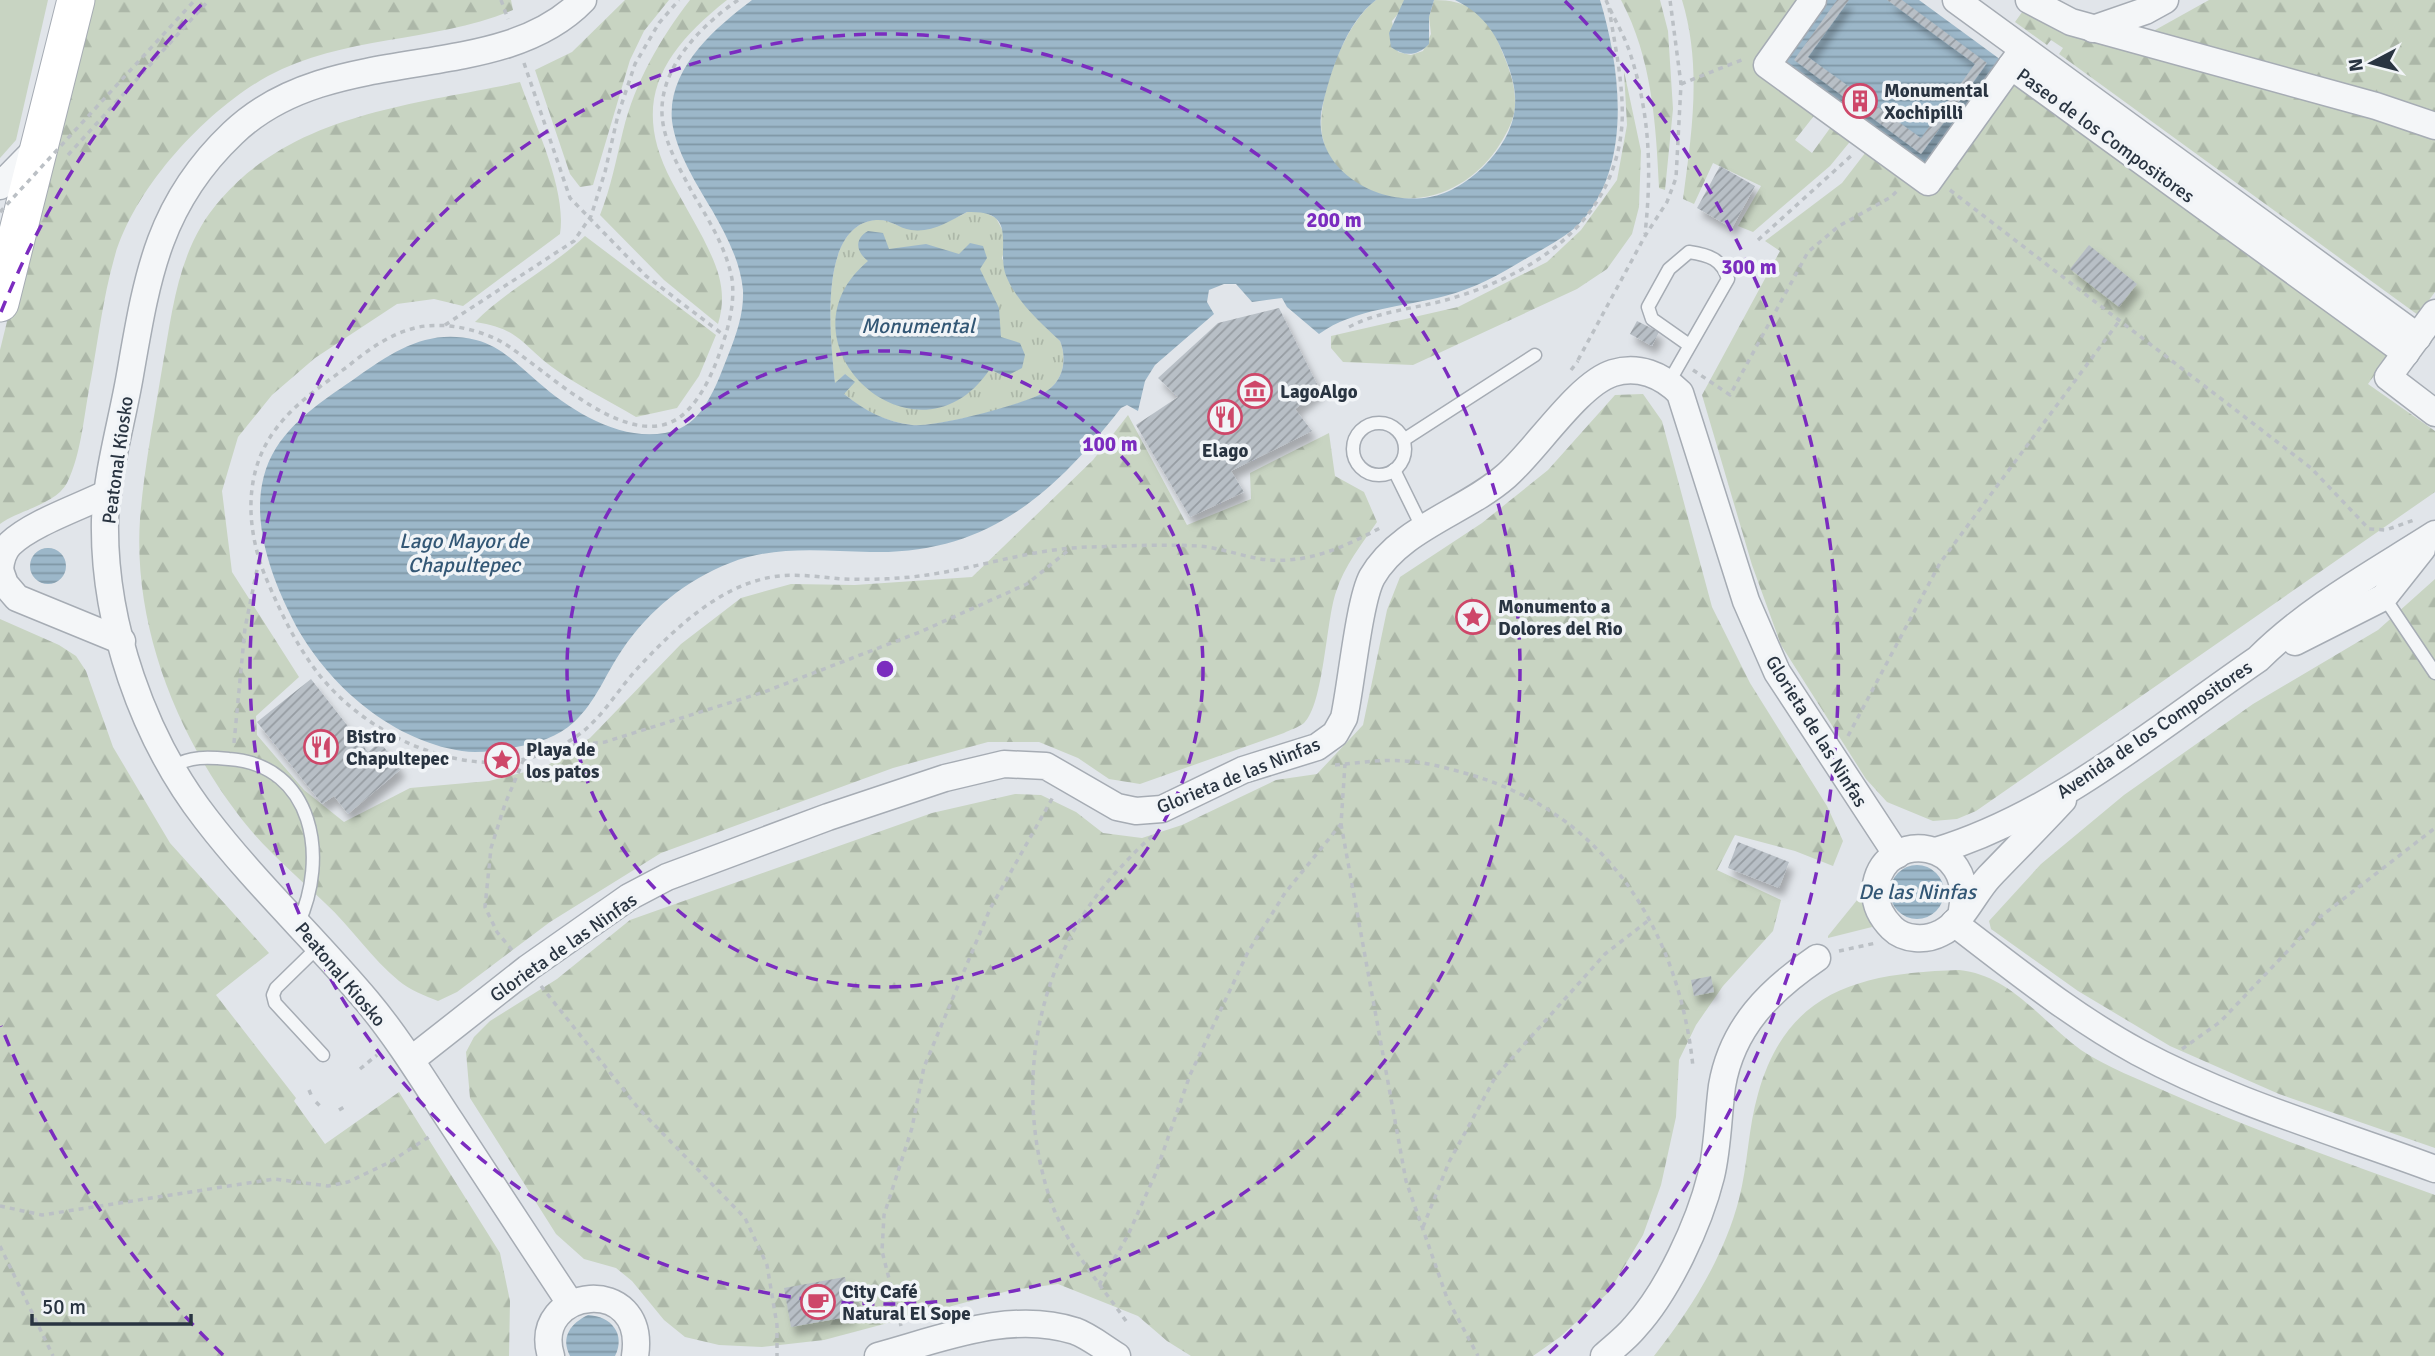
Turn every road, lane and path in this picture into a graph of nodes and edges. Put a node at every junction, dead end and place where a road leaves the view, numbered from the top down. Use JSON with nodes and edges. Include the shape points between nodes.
{"nodes":[{"id":1,"x":76,"y":0,"type":"edge"},
{"id":2,"x":195,"y":0,"type":"edge"},
{"id":3,"x":209,"y":0,"type":"edge"},
{"id":4,"x":583,"y":0,"type":"edge"},
{"id":5,"x":679,"y":0,"type":"edge"},
{"id":6,"x":738,"y":0,"type":"edge"},
{"id":7,"x":1606,"y":0,"type":"edge"},
{"id":8,"x":1670,"y":0,"type":"edge"},
{"id":9,"x":1813,"y":0,"type":"edge"},
{"id":10,"x":1956,"y":0,"type":"edge"},
{"id":11,"x":2029,"y":0,"type":"edge"},
{"id":12,"x":2165,"y":0,"type":"edge"},
{"id":13,"x":1609,"y":8,"type":"junction"},
{"id":14,"x":2093,"y":29,"type":"junction"},
{"id":15,"x":516,"y":42,"type":"junction"},
{"id":16,"x":2017,"y":57,"type":"junction"},
{"id":17,"x":2435,"y":126,"type":"edge"},
{"id":18,"x":1869,"y":139,"type":"junction"},
{"id":19,"x":53,"y":151,"type":"junction"},
{"id":20,"x":1923,"y":174,"type":"junction"},
{"id":21,"x":0,"y":186,"type":"edge"},
{"id":22,"x":0,"y":212,"type":"edge"},
{"id":23,"x":591,"y":216,"type":"junction"},
{"id":24,"x":1645,"y":236,"type":"junction"},
{"id":25,"x":1758,"y":240,"type":"dead end"},
{"id":26,"x":0,"y":303,"type":"edge"},
{"id":27,"x":2435,"y":313,"type":"edge"},
{"id":28,"x":2120,"y":320,"type":"junction"},
{"id":29,"x":443,"y":326,"type":"junction"},
{"id":30,"x":1349,"y":327,"type":"dead end"},
{"id":31,"x":725,"y":336,"type":"junction"},
{"id":32,"x":1689,"y":345,"type":"junction"},
{"id":33,"x":2412,"y":345,"type":"junction"},
{"id":34,"x":1535,"y":355,"type":"dead end"},
{"id":35,"x":1578,"y":361,"type":"junction"},
{"id":36,"x":1674,"y":372,"type":"junction"},
{"id":37,"x":1573,"y":386,"type":"junction"},
{"id":38,"x":2435,"y":413,"type":"edge"},
{"id":39,"x":1405,"y":439,"type":"junction"},
{"id":40,"x":1394,"y":470,"type":"junction"},
{"id":41,"x":108,"y":493,"type":"junction"},
{"id":42,"x":1419,"y":520,"type":"junction"},
{"id":43,"x":2434,"y":535,"type":"edge"},
{"id":44,"x":1072,"y":548,"type":"junction"},
{"id":45,"x":259,"y":560,"type":"junction"},
{"id":46,"x":0,"y":570,"type":"edge"},
{"id":47,"x":2384,"y":597,"type":"junction"},
{"id":48,"x":122,"y":641,"type":"junction"},
{"id":49,"x":2258,"y":659,"type":"junction"},
{"id":50,"x":2435,"y":673,"type":"edge"},
{"id":51,"x":559,"y":747,"type":"junction"},
{"id":52,"x":525,"y":758,"type":"junction"},
{"id":53,"x":233,"y":759,"type":"junction"},
{"id":54,"x":1834,"y":761,"type":"junction"},
{"id":55,"x":1345,"y":764,"type":"junction"},
{"id":56,"x":1333,"y":765,"type":"dead end"},
{"id":57,"x":172,"y":767,"type":"junction"},
{"id":58,"x":1066,"y":775,"type":"junction"},
{"id":59,"x":2080,"y":782,"type":"junction"},
{"id":60,"x":1341,"y":824,"type":"junction"},
{"id":61,"x":1166,"y":827,"type":"dead end"},
{"id":62,"x":2435,"y":828,"type":"edge"},
{"id":63,"x":1936,"y":851,"type":"junction"},
{"id":64,"x":1897,"y":855,"type":"junction"},
{"id":65,"x":1958,"y":917,"type":"junction"},
{"id":66,"x":1649,"y":919,"type":"junction"},
{"id":67,"x":298,"y":924,"type":"junction"},
{"id":68,"x":1909,"y":938,"type":"junction"},
{"id":69,"x":319,"y":946,"type":"junction"},
{"id":70,"x":1817,"y":958,"type":"joint"},
{"id":71,"x":528,"y":968,"type":"junction"},
{"id":72,"x":323,"y":1055,"type":"dead end"},
{"id":73,"x":411,"y":1060,"type":"junction"},
{"id":74,"x":2161,"y":1063,"type":"junction"},
{"id":75,"x":365,"y":1065,"type":"dead end"},
{"id":76,"x":1693,"y":1068,"type":"dead end"},
{"id":77,"x":360,"y":1069,"type":"dead end"},
{"id":78,"x":309,"y":1090,"type":"dead end"},
{"id":79,"x":312,"y":1097,"type":"dead end"},
{"id":80,"x":316,"y":1102,"type":"dead end"},
{"id":81,"x":344,"y":1107,"type":"dead end"},
{"id":82,"x":322,"y":1108,"type":"dead end"},
{"id":83,"x":339,"y":1110,"type":"dead end"},
{"id":84,"x":452,"y":1123,"type":"junction"},
{"id":85,"x":2435,"y":1169,"type":"edge"},
{"id":86,"x":0,"y":1206,"type":"edge"},
{"id":87,"x":1423,"y":1229,"type":"junction"},
{"id":88,"x":0,"y":1246,"type":"edge"},
{"id":89,"x":1099,"y":1285,"type":"junction"},
{"id":90,"x":570,"y":1303,"type":"junction"},
{"id":91,"x":1126,"y":1321,"type":"dead end"},
{"id":92,"x":909,"y":1348,"type":"junction"},
{"id":93,"x":53,"y":1356,"type":"edge"},
{"id":94,"x":551,"y":1356,"type":"edge"},
{"id":95,"x":635,"y":1356,"type":"edge"},
{"id":96,"x":777,"y":1356,"type":"edge"},
{"id":97,"x":878,"y":1356,"type":"edge"},
{"id":98,"x":1117,"y":1356,"type":"edge"},
{"id":99,"x":1478,"y":1356,"type":"edge"},
{"id":100,"x":1604,"y":1356,"type":"edge"}],
"edges":[{"from":1,"to":19,"type":"street"},
{"from":2,"to":22,"type":"path","bridge":true},
{"from":3,"to":19,"type":"path"},
{"from":4,"to":15,"type":"street","name":"Peatonal Kiosko","via":[[553,26]]},
{"from":5,"to":23,"type":"path","via":[[635,64]]},
{"from":6,"to":31,"type":"path","via":[[704,26],[674,66],[662,112],[674,155],[716,233],[732,278],[733,299]]},
{"from":7,"to":13,"type":"path"},
{"from":8,"to":24,"type":"path","via":[[1681,84],[1679,148],[1671,190]]},
{"from":9,"to":18,"type":"street","via":[[1767,65]]},
{"from":10,"to":16,"type":"street","name":"Paseo de los Compositores"},
{"from":11,"to":14,"type":"street","via":[[2053,15]]},
{"from":12,"to":14,"type":"street"},
{"from":13,"to":24,"type":"path","via":[[1629,49],[1647,123],[1651,179]]},
{"from":13,"to":30,"type":"path","via":[[1622,125],[1604,190],[1587,220],[1568,238],[1492,283]]},
{"from":14,"to":17,"type":"street"},
{"from":15,"to":23,"type":"path","via":[[570,198]]},
{"from":15,"to":41,"type":"street","name":"Peatonal Kiosko","via":[[360,72],[312,86],[237,128],[215,151],[178,201],[151,263]]},
{"from":16,"to":20,"type":"street","name":"Paseo de los Compositores"},
{"from":16,"to":33,"type":"street","name":"Paseo de los Compositores"},
{"from":18,"to":20,"type":"street"},
{"from":18,"to":25,"type":"path"},
{"from":19,"to":21,"type":"street"},
{"from":19,"to":26,"type":"street"},
{"from":20,"to":28,"type":"path"},
{"from":20,"to":36,"type":"path","via":[[1839,226],[1808,252],[1730,394]]},
{"from":23,"to":29,"type":"path","via":[[574,241]]},
{"from":23,"to":31,"type":"path","via":[[646,276]]},
{"from":24,"to":35,"type":"path"},
{"from":27,"to":33,"type":"street"},
{"from":28,"to":43,"type":"path","via":[[2311,468],[2369,529],[2386,530],[2410,519],[2420,521]]},
{"from":28,"to":54,"type":"path","via":[[1940,563]]},
{"from":29,"to":31,"type":"path","via":[[498,340],[591,406],[642,425],[673,421],[685,414],[712,373]]},
{"from":29,"to":45,"type":"path","via":[[389,337],[303,400],[277,427],[260,454],[253,481],[250,505]]},
{"from":32,"to":32,"type":"lane","via":[[1728,279],[1724,267],[1710,256],[1689,252],[1669,269],[1648,307],[1652,319]]},
{"from":32,"to":36,"type":"lane"},
{"from":33,"to":38,"type":"street","via":[[2388,377]]},
{"from":34,"to":39,"type":"lane"},
{"from":35,"to":37,"type":"path"},
{"from":35,"to":37,"type":"path"},
{"from":36,"to":37,"type":"street","name":"Glorieta de las Ninfas","via":[[1611,373]]},
{"from":36,"to":54,"type":"street","name":"Glorieta de las Ninfas","via":[[1760,637]]},
{"from":37,"to":42,"type":"street","name":"Glorieta de las Ninfas","via":[[1518,465],[1476,499]]},
{"from":39,"to":40,"type":"lane","via":[[1406,456]]},
{"from":39,"to":40,"type":"lane","via":[[1396,428],[1380,423],[1365,427],[1352,447],[1353,456],[1367,472],[1376,475]]},
{"from":40,"to":42,"type":"lane"},
{"from":41,"to":46,"type":"street","via":[[24,534],[9,545]]},
{"from":41,"to":48,"type":"street","name":"Peatonal Kiosko","via":[[109,582]]},
{"from":42,"to":44,"type":"path","via":[[1303,559],[1268,560],[1204,546]]},
{"from":42,"to":58,"type":"street","name":"Glorieta de las Ninfas","via":[[1370,581],[1344,718],[1335,734],[1317,747],[1243,770],[1162,808],[1136,811],[1117,807]]},
{"from":43,"to":47,"type":"street","name":"Avenida de los Compositores"},
{"from":43,"to":49,"type":"street","name":"Avenida de los Compositores","via":[[2366,576],[2280,637]]},
{"from":44,"to":51,"type":"path","via":[[1027,584],[920,632],[750,696],[605,742]]},
{"from":44,"to":51,"type":"path","via":[[929,575],[775,576],[742,584],[710,603],[637,669],[585,730]]},
{"from":45,"to":52,"type":"path","via":[[281,613],[316,670],[359,713],[438,756],[468,761]]},
{"from":45,"to":53,"type":"path","via":[[243,641]]},
{"from":46,"to":48,"type":"street","via":[[17,598]]},
{"from":47,"to":49,"type":"street","name":"Avenida de los Compositores"},
{"from":47,"to":50,"type":"lane"},
{"from":48,"to":57,"type":"street","name":"Peatonal Kiosko","via":[[150,726]]},
{"from":49,"to":59,"type":"street","name":"Avenida de los Compositores"},
{"from":51,"to":52,"type":"path"},
{"from":52,"to":71,"type":"path","via":[[491,848],[485,907],[497,932]]},
{"from":53,"to":57,"type":"lane","via":[[184,760]]},
{"from":53,"to":67,"type":"lane","via":[[257,763],[281,777],[296,791],[305,811],[312,881],[309,902]]},
{"from":54,"to":64,"type":"street","name":"Glorieta de las Ninfas"},
{"from":55,"to":56,"type":"path"},
{"from":55,"to":60,"type":"path"},
{"from":55,"to":66,"type":"path","via":[[1405,761],[1444,767],[1495,782],[1543,804],[1587,836],[1627,881]]},
{"from":57,"to":67,"type":"street","name":"Peatonal Kiosko","via":[[205,819]]},
{"from":58,"to":71,"type":"street","name":"Glorieta de las Ninfas","via":[[1046,766],[1004,764],[945,778],[828,817],[667,877],[629,897]]},
{"from":58,"to":92,"type":"path","via":[[990,909],[924,1067],[912,1128],[884,1216],[883,1251],[897,1317]]},
{"from":59,"to":63,"type":"street","name":"Avenida de los Compositores","via":[[1990,831]]},
{"from":59,"to":65,"type":"street","via":[[1989,877]]},
{"from":60,"to":87,"type":"path","via":[[1397,1146]]},
{"from":60,"to":89,"type":"path","via":[[1285,893],[1248,952],[1190,1075],[1155,1175]]},
{"from":61,"to":89,"type":"path","via":[[1102,886],[1072,933],[1053,974],[1034,1048],[1035,1128],[1050,1198]]},
{"from":62,"to":74,"type":"path","via":[[2320,917],[2220,1022]]},
{"from":63,"to":64,"type":"street","via":[[1916,848]]},
{"from":63,"to":65,"type":"street","via":[[1956,866],[1963,880],[1965,895]]},
{"from":64,"to":68,"type":"street","via":[[1881,870],[1876,898],[1886,922]]},
{"from":65,"to":68,"type":"street","via":[[1941,933]]},
{"from":65,"to":74,"type":"street","via":[[2090,1022]]},
{"from":66,"to":76,"type":"path","via":[[1678,985]]},
{"from":66,"to":87,"type":"path","via":[[1605,954],[1496,1076],[1449,1162]]},
{"from":67,"to":69,"type":"street","name":"Peatonal Kiosko"},
{"from":68,"to":70,"type":"path"},
{"from":69,"to":72,"type":"lane","via":[[273,995],[275,1003]]},
{"from":69,"to":73,"type":"street","name":"Peatonal Kiosko"},
{"from":70,"to":100,"type":"street","via":[[1784,980],[1740,1032],[1723,1084],[1711,1175],[1694,1229],[1636,1326]]},
{"from":71,"to":73,"type":"street","name":"Glorieta de las Ninfas"},
{"from":71,"to":96,"type":"path","via":[[639,1109],[745,1218],[767,1265]]},
{"from":73,"to":84,"type":"street","name":"Peatonal Kiosko"},
{"from":74,"to":85,"type":"street","via":[[2252,1102]]},
{"from":75,"to":77,"type":"path"},
{"from":78,"to":79,"type":"path"},
{"from":80,"to":82,"type":"path"},
{"from":81,"to":83,"type":"path"},
{"from":84,"to":86,"type":"path","via":[[390,1163],[328,1186],[274,1179],[42,1215]]},
{"from":84,"to":90,"type":"street","name":"Peatonal Kiosko"},
{"from":87,"to":99,"type":"path","via":[[1447,1298]]},
{"from":88,"to":93,"type":"path"},
{"from":89,"to":91,"type":"path"},
{"from":90,"to":94,"type":"street","via":[[552,1324],[548,1338]]},
{"from":90,"to":95,"type":"street","via":[[585,1298],[615,1303],[635,1326]]},
{"from":92,"to":97,"type":"street"},
{"from":92,"to":98,"type":"street","via":[[975,1329],[1030,1323],[1076,1332]]}]}
